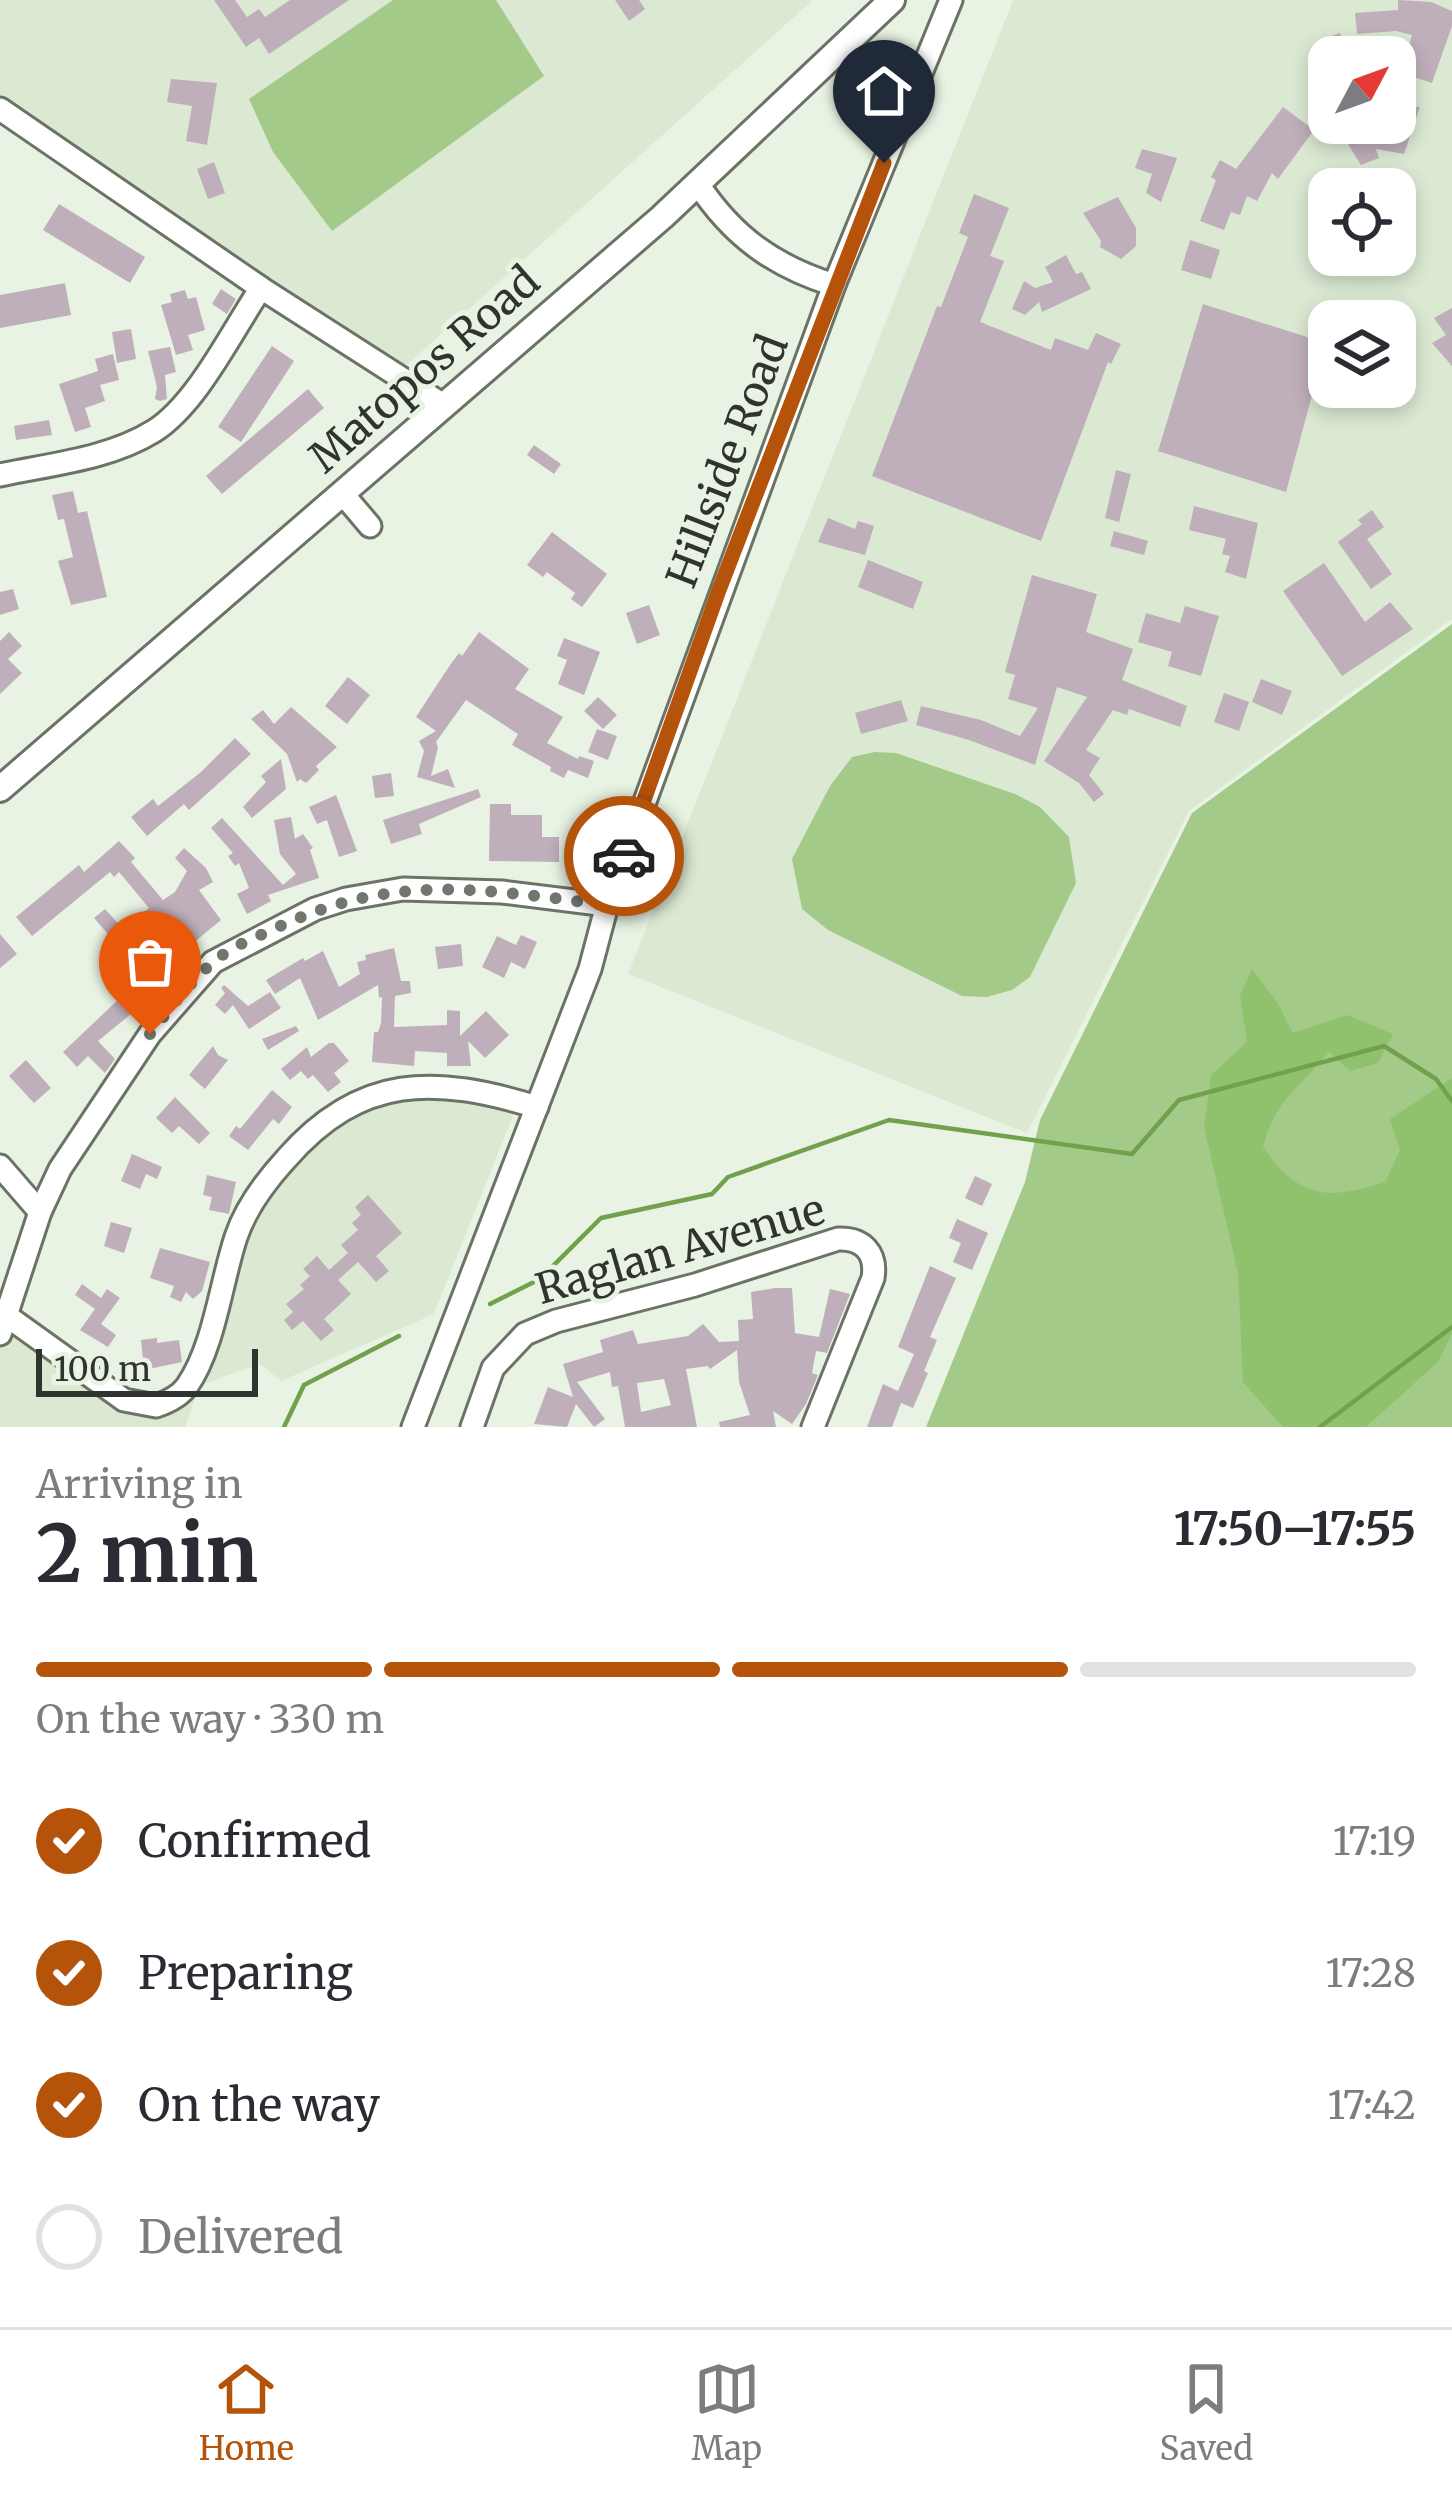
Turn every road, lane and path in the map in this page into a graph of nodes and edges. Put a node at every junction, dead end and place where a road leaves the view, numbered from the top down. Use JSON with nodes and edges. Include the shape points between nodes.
{"nodes":[{"id":1,"x":892,"y":0,"type":"edge"},
{"id":2,"x":951,"y":0,"type":"edge"},
{"id":3,"x":0,"y":109,"type":"edge"},
{"id":4,"x":698,"y":184,"type":"junction"},
{"id":5,"x":834,"y":285,"type":"junction"},
{"id":6,"x":261,"y":288,"type":"junction"},
{"id":7,"x":446,"y":406,"type":"junction"},
{"id":8,"x":0,"y":475,"type":"edge"},
{"id":9,"x":342,"y":493,"type":"junction"},
{"id":10,"x":370,"y":526,"type":"dead end"},
{"id":11,"x":0,"y":789,"type":"edge"},
{"id":12,"x":607,"y":905,"type":"junction"},
{"id":13,"x":537,"y":1107,"type":"junction"},
{"id":14,"x":0,"y":1166,"type":"edge"},
{"id":15,"x":40,"y":1212,"type":"junction"},
{"id":16,"x":4,"y":1325,"type":"edge"},
{"id":17,"x":413,"y":1427,"type":"edge"},
{"id":18,"x":472,"y":1427,"type":"edge"},
{"id":19,"x":813,"y":1427,"type":"edge"}],
"edges":[{"from":1,"to":4,"type":"main road","name":"Matopos Road"},
{"from":2,"to":5,"type":"street","name":"Hillside Road"},
{"from":3,"to":6,"type":"street"},
{"from":4,"to":5,"type":"street","via":[[752,247]]},
{"from":4,"to":7,"type":"main road","name":"Matopos Road"},
{"from":5,"to":12,"type":"street","name":"Hillside Road"},
{"from":6,"to":7,"type":"street"},
{"from":6,"to":8,"type":"street","via":[[158,429],[109,452]]},
{"from":7,"to":9,"type":"main road","name":"Matopos Road"},
{"from":9,"to":10,"type":"street"},
{"from":9,"to":11,"type":"main road","name":"Matopos Road"},
{"from":12,"to":13,"type":"street","name":"Hillside Road"},
{"from":12,"to":15,"type":"street","via":[[404,889],[346,898],[238,946],[213,962],[150,1034],[84,1128]]},
{"from":13,"to":16,"type":"street","via":[[452,1085],[402,1087],[326,1118],[252,1204],[201,1358],[186,1388],[156,1406],[124,1400]]},
{"from":13,"to":17,"type":"street","name":"Hillside Road"},
{"from":14,"to":15,"type":"street"},
{"from":15,"to":16,"type":"street"},
{"from":18,"to":19,"type":"street","name":"Raglan Avenue","via":[[494,1368],[525,1334],[851,1238],[871,1252],[873,1278]]}]}
